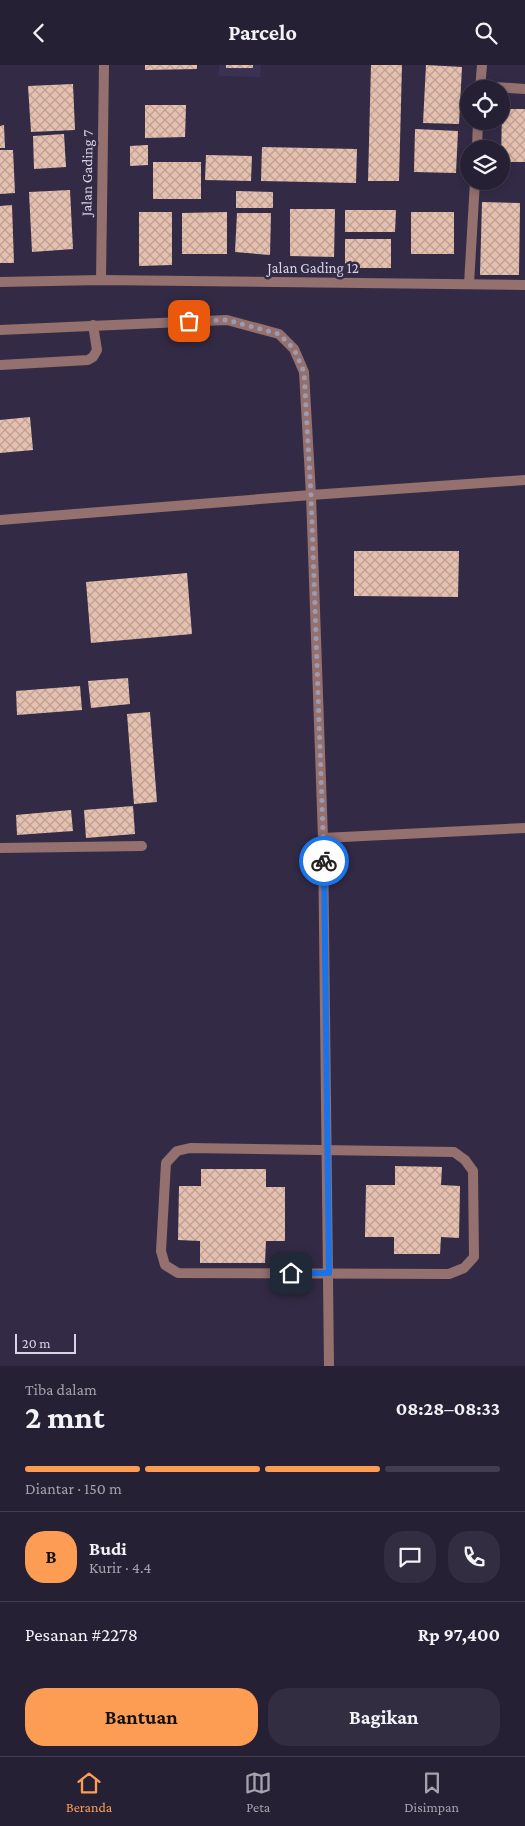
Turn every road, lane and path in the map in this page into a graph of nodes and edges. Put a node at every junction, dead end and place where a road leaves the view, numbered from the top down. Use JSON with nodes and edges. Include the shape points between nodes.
{"nodes":[{"id":1,"x":104,"y":65,"type":"edge"},
{"id":2,"x":482,"y":65,"type":"edge"},
{"id":3,"x":481,"y":80,"type":"edge"},
{"id":4,"x":510,"y":88,"type":"edge"},
{"id":5,"x":525,"y":89,"type":"edge"},
{"id":6,"x":474,"y":190,"type":"edge"},
{"id":7,"x":101,"y":281,"type":"junction"},
{"id":8,"x":0,"y":282,"type":"edge"},
{"id":9,"x":469,"y":284,"type":"junction"},
{"id":10,"x":525,"y":285,"type":"edge"},
{"id":11,"x":93,"y":325,"type":"junction"},
{"id":12,"x":0,"y":330,"type":"edge"},
{"id":13,"x":0,"y":365,"type":"edge"},
{"id":14,"x":525,"y":480,"type":"edge"},
{"id":15,"x":311,"y":495,"type":"junction"},
{"id":16,"x":0,"y":521,"type":"edge"},
{"id":17,"x":525,"y":828,"type":"edge"},
{"id":18,"x":323,"y":838,"type":"junction"},
{"id":19,"x":142,"y":846,"type":"dead end"},
{"id":20,"x":0,"y":848,"type":"edge"},
{"id":21,"x":327,"y":1149,"type":"junction"},
{"id":22,"x":329,"y":1273,"type":"junction"},
{"id":23,"x":329,"y":1366,"type":"edge"}],
"edges":[{"from":1,"to":7,"type":"street","name":"Jalan Gading 7"},
{"from":2,"to":3,"type":"street"},
{"from":4,"to":5,"type":"street"},
{"from":6,"to":9,"type":"street"},
{"from":7,"to":8,"type":"street","name":"Jalan Gading 12"},
{"from":7,"to":9,"type":"street","name":"Jalan Gading 12"},
{"from":9,"to":10,"type":"street","name":"Jalan Gading 12"},
{"from":11,"to":12,"type":"street"},
{"from":11,"to":13,"type":"street","via":[[96,351],[88,360]]},
{"from":11,"to":15,"type":"street","via":[[227,320],[279,334],[294,349],[304,372]]},
{"from":14,"to":15,"type":"street"},
{"from":15,"to":16,"type":"street"},
{"from":15,"to":18,"type":"street"},
{"from":17,"to":18,"type":"street"},
{"from":18,"to":21,"type":"street"},
{"from":19,"to":20,"type":"street"},
{"from":21,"to":22,"type":"street"},
{"from":21,"to":22,"type":"street","via":[[454,1152],[473,1171],[474,1257],[464,1268],[449,1274]]},
{"from":21,"to":22,"type":"street","via":[[190,1148],[177,1151],[166,1163],[161,1251],[165,1265],[178,1273]]},
{"from":22,"to":23,"type":"street"}]}
